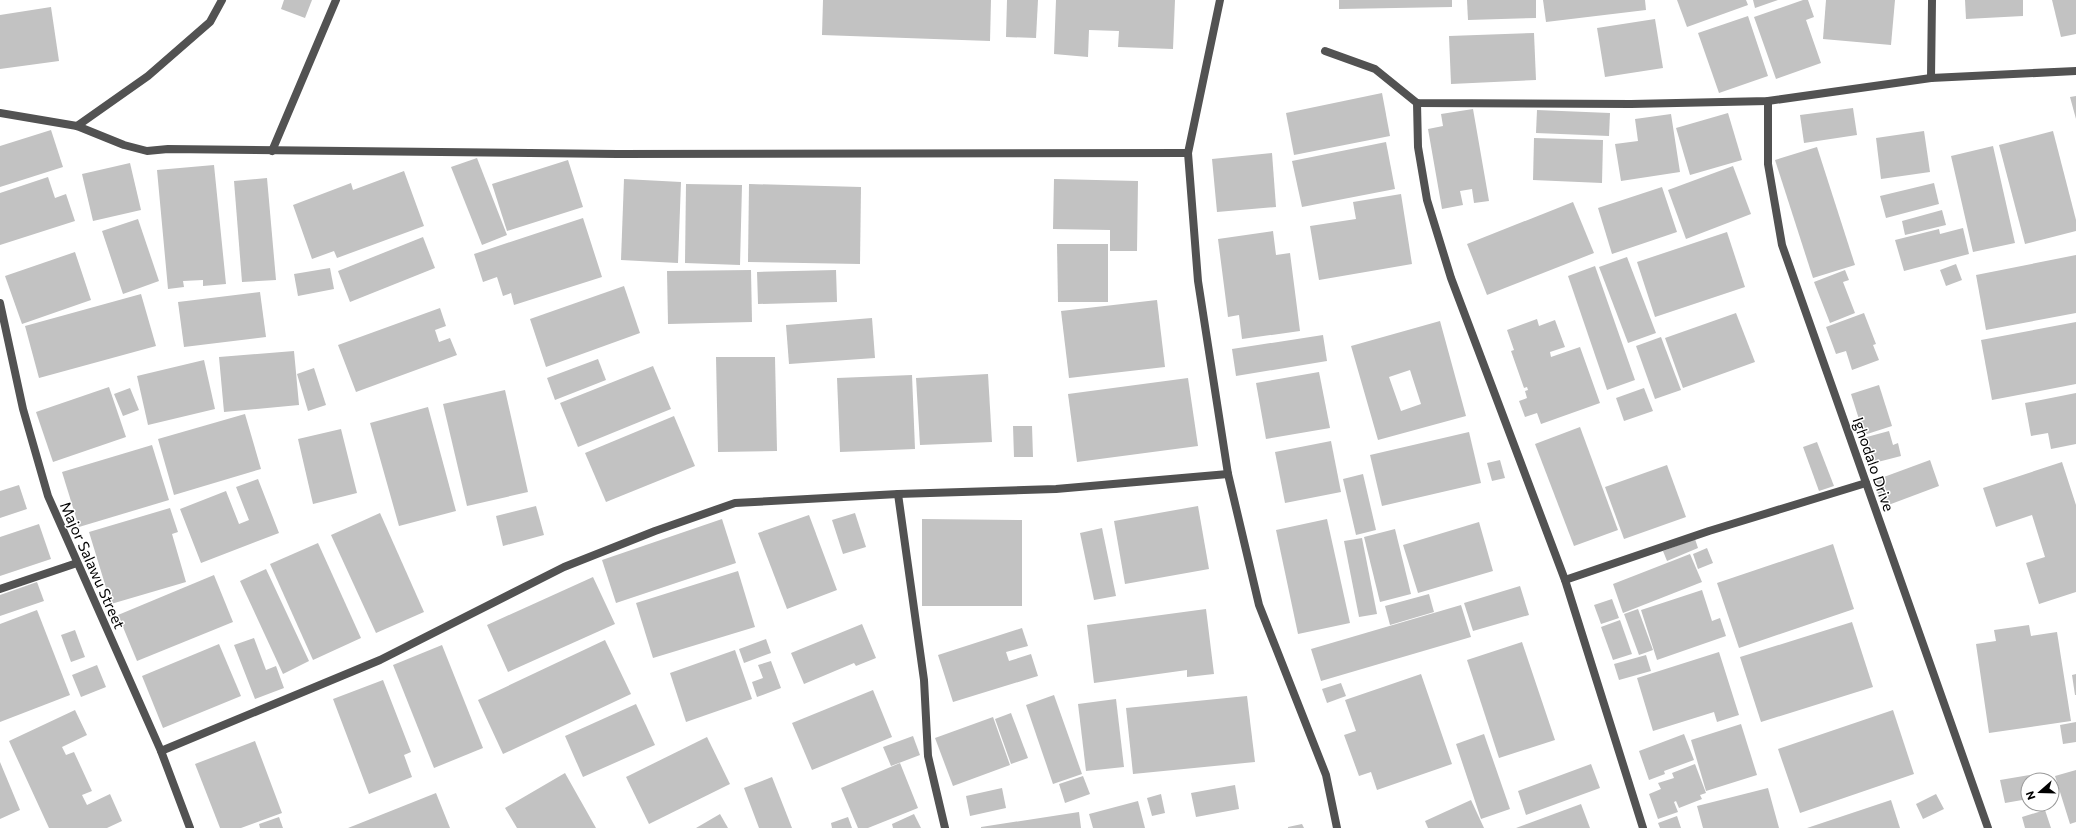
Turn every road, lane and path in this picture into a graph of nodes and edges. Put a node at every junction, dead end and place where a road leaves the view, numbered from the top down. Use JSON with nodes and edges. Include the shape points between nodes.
{"nodes":[{"id":1,"x":222,"y":0,"type":"edge"},
{"id":2,"x":336,"y":0,"type":"edge"},
{"id":3,"x":1220,"y":0,"type":"edge"},
{"id":4,"x":1932,"y":0,"type":"edge"},
{"id":5,"x":1325,"y":51,"type":"dead end"},
{"id":6,"x":2076,"y":71,"type":"edge"},
{"id":7,"x":1931,"y":78,"type":"junction"},
{"id":8,"x":1768,"y":101,"type":"junction"},
{"id":9,"x":1417,"y":103,"type":"junction"},
{"id":10,"x":0,"y":113,"type":"edge"},
{"id":11,"x":77,"y":126,"type":"junction"},
{"id":12,"x":272,"y":151,"type":"junction"},
{"id":13,"x":1188,"y":153,"type":"junction"},
{"id":14,"x":0,"y":303,"type":"edge"},
{"id":15,"x":1228,"y":474,"type":"junction"},
{"id":16,"x":1866,"y":483,"type":"junction"},
{"id":17,"x":898,"y":494,"type":"junction"},
{"id":18,"x":77,"y":563,"type":"junction"},
{"id":19,"x":1565,"y":580,"type":"junction"},
{"id":20,"x":0,"y":589,"type":"edge"},
{"id":21,"x":161,"y":752,"type":"junction"},
{"id":22,"x":190,"y":828,"type":"edge"},
{"id":23,"x":945,"y":828,"type":"edge"},
{"id":24,"x":1337,"y":828,"type":"edge"},
{"id":25,"x":1643,"y":828,"type":"edge"},
{"id":26,"x":1988,"y":828,"type":"edge"}],
"edges":[{"from":1,"to":11,"type":"street","via":[[210,22],[148,76]]},
{"from":2,"to":12,"type":"street"},
{"from":3,"to":13,"type":"street"},
{"from":4,"to":7,"type":"street"},
{"from":5,"to":9,"type":"street","via":[[1375,69]]},
{"from":6,"to":7,"type":"street"},
{"from":7,"to":8,"type":"street"},
{"from":8,"to":9,"type":"street","via":[[1631,104]]},
{"from":8,"to":16,"type":"street","name":"Ighodalo Drive","via":[[1768,164],[1782,245]]},
{"from":9,"to":19,"type":"street","via":[[1418,147],[1427,200],[1451,278]]},
{"from":10,"to":11,"type":"street"},
{"from":11,"to":12,"type":"street","via":[[124,145],[147,151]]},
{"from":12,"to":13,"type":"street","via":[[862,155]]},
{"from":13,"to":15,"type":"street","via":[[1198,281]]},
{"from":14,"to":18,"type":"street","name":"Major Salawu Street","via":[[23,409],[48,496]]},
{"from":15,"to":17,"type":"street","via":[[1056,489]]},
{"from":15,"to":24,"type":"street","via":[[1258,605],[1326,775]]},
{"from":16,"to":19,"type":"street","via":[[1709,531]]},
{"from":16,"to":26,"type":"street","name":"Ighodalo Drive"},
{"from":17,"to":21,"type":"street","via":[[735,503],[655,531],[564,567],[380,660]]},
{"from":17,"to":23,"type":"street","via":[[924,680],[928,756]]},
{"from":18,"to":20,"type":"street"},
{"from":18,"to":21,"type":"street","name":"Major Salawu Street"},
{"from":19,"to":25,"type":"street"},
{"from":21,"to":22,"type":"street","name":"Major Salawu Street"}]}
